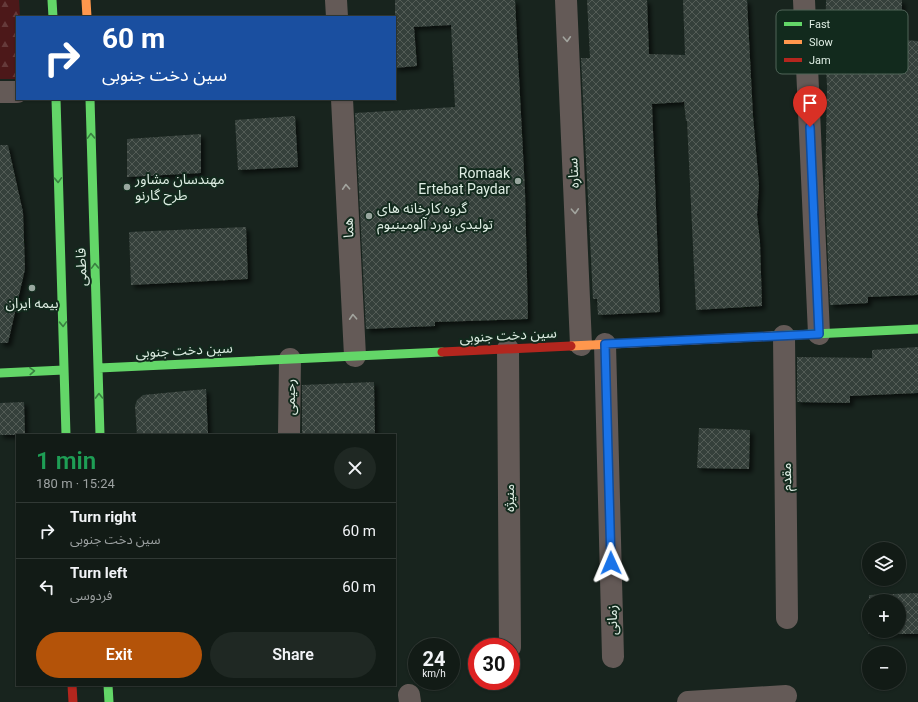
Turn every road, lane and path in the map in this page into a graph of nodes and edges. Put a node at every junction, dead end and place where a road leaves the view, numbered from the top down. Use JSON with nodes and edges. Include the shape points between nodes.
{"nodes":[{"id":1,"x":52,"y":0,"type":"edge"},
{"id":2,"x":86,"y":0,"type":"edge"},
{"id":3,"x":336,"y":0,"type":"edge"},
{"id":4,"x":566,"y":0,"type":"edge"},
{"id":5,"x":804,"y":0,"type":"edge"},
{"id":6,"x":804,"y":10,"type":"edge"},
{"id":7,"x":53,"y":16,"type":"edge"},
{"id":8,"x":87,"y":16,"type":"edge"},
{"id":9,"x":337,"y":16,"type":"edge"},
{"id":10,"x":807,"y":74,"type":"edge"},
{"id":11,"x":0,"y":92,"type":"edge"},
{"id":12,"x":16,"y":92,"type":"edge"},
{"id":13,"x":56,"y":100,"type":"edge"},
{"id":14,"x":90,"y":100,"type":"edge"},
{"id":15,"x":342,"y":100,"type":"edge"},
{"id":16,"x":918,"y":330,"type":"edge"},
{"id":17,"x":819,"y":334,"type":"junction"},
{"id":18,"x":784,"y":336,"type":"junction"},
{"id":19,"x":605,"y":344,"type":"junction"},
{"id":20,"x":581,"y":346,"type":"junction"},
{"id":21,"x":508,"y":349,"type":"junction"},
{"id":22,"x":355,"y":356,"type":"junction"},
{"id":23,"x":290,"y":359,"type":"junction"},
{"id":24,"x":95,"y":368,"type":"junction"},
{"id":25,"x":68,"y":370,"type":"junction"},
{"id":26,"x":0,"y":373,"type":"edge"},
{"id":27,"x":66,"y":434,"type":"edge"},
{"id":28,"x":100,"y":434,"type":"edge"},
{"id":29,"x":290,"y":434,"type":"edge"},
{"id":30,"x":787,"y":618,"type":"dead end"},
{"id":31,"x":510,"y":638,"type":"edge"},
{"id":32,"x":613,"y":657,"type":"dead end"},
{"id":33,"x":72,"y":686,"type":"edge"},
{"id":34,"x":108,"y":686,"type":"edge"},
{"id":35,"x":786,"y":696,"type":"dead end"},
{"id":36,"x":73,"y":702,"type":"edge"},
{"id":37,"x":108,"y":702,"type":"edge"},
{"id":38,"x":688,"y":702,"type":"edge"}],
"edges":[{"from":1,"to":7,"type":"street"},
{"from":2,"to":8,"type":"street"},
{"from":3,"to":9,"type":"street"},
{"from":4,"to":20,"type":"street","name":"ستاره","one_way":true},
{"from":5,"to":6,"type":"street"},
{"from":10,"to":17,"type":"street"},
{"from":11,"to":12,"type":"street"},
{"from":13,"to":25,"type":"street","name":"فاطمی","one_way":true},
{"from":24,"to":14,"type":"street","name":"فاطمی","one_way":true},
{"from":22,"to":15,"type":"street","name":"هما","one_way":true},
{"from":16,"to":17,"type":"street","name":"سین دخت جنوبی"},
{"from":17,"to":18,"type":"street","name":"سین دخت جنوبی"},
{"from":18,"to":19,"type":"street","name":"سین دخت جنوبی"},
{"from":18,"to":30,"type":"street","name":"مقدم"},
{"from":19,"to":20,"type":"street","name":"سین دخت جنوبی"},
{"from":19,"to":32,"type":"street","name":"زمانی"},
{"from":20,"to":21,"type":"street","name":"سین دخت جنوبی"},
{"from":21,"to":22,"type":"street","name":"سین دخت جنوبی"},
{"from":21,"to":31,"type":"street","name":"منیژه"},
{"from":22,"to":23,"type":"street","name":"سین دخت جنوبی"},
{"from":23,"to":24,"type":"street","name":"سین دخت جنوبی"},
{"from":23,"to":29,"type":"street","name":"رحیمی"},
{"from":28,"to":24,"type":"street","name":"فاطمی","one_way":true},
{"from":26,"to":25,"type":"street","one_way":true},
{"from":25,"to":27,"type":"street","name":"فاطمی"},
{"from":33,"to":36,"type":"street"},
{"from":34,"to":37,"type":"street"},
{"from":35,"to":38,"type":"street"}]}
